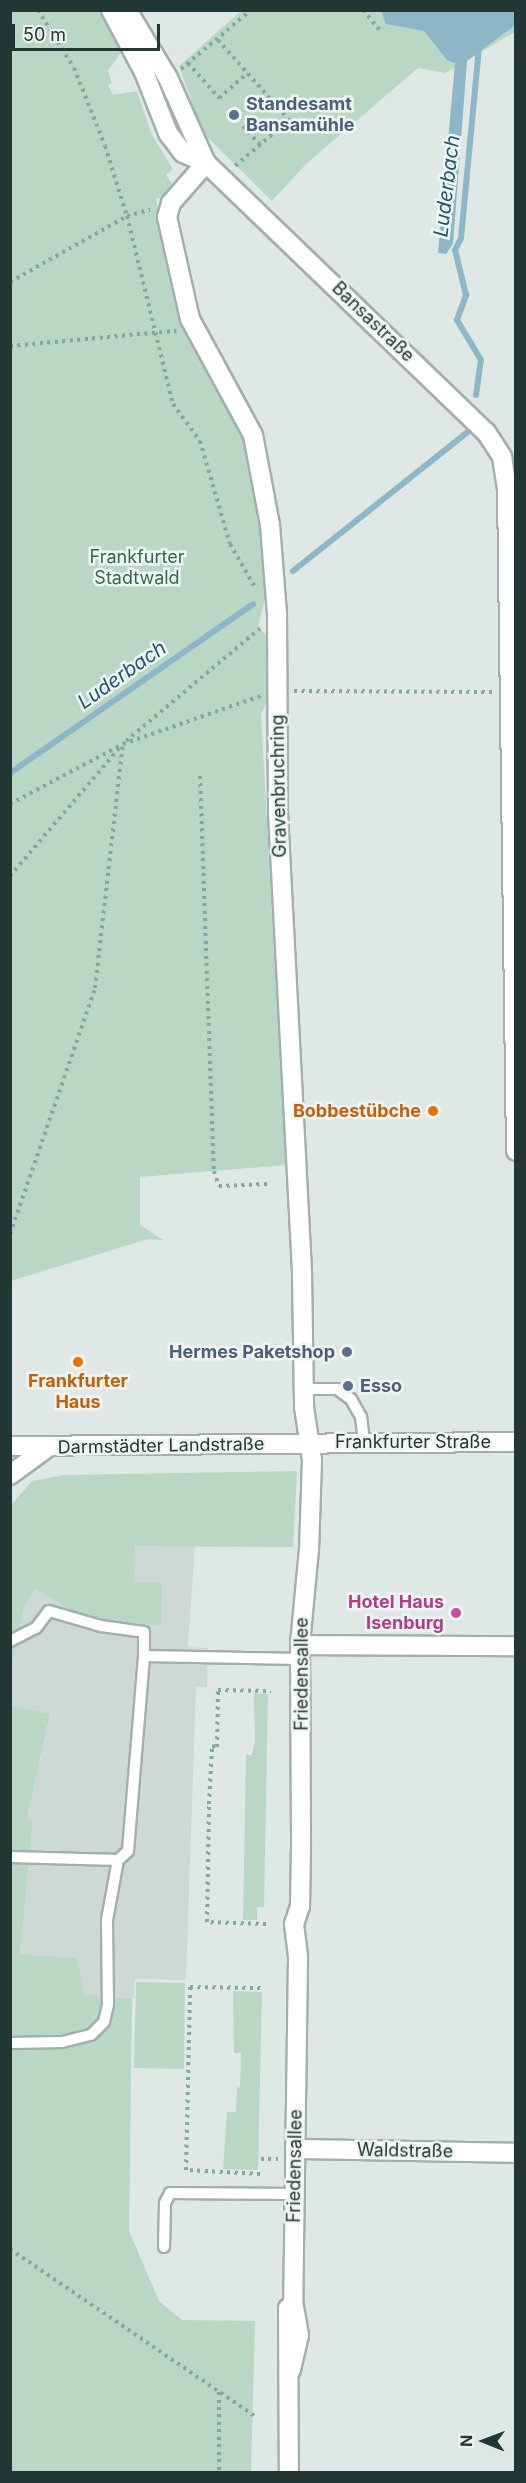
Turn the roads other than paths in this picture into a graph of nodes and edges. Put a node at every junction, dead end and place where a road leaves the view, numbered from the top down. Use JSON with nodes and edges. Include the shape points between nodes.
{"nodes":[{"id":1,"x":111,"y":10,"type":"edge"},
{"id":2,"x":127,"y":10,"type":"edge"},
{"id":3,"x":206,"y":163,"type":"junction"},
{"id":4,"x":511,"y":490,"type":"edge"},
{"id":5,"x":515,"y":1057,"type":"edge"},
{"id":6,"x":515,"y":1133,"type":"edge"},
{"id":7,"x":516,"y":1151,"type":"edge"},
{"id":8,"x":303,"y":1389,"type":"junction"},
{"id":9,"x":364,"y":1442,"type":"junction"},
{"id":10,"x":516,"y":1442,"type":"edge"},
{"id":11,"x":311,"y":1443,"type":"junction"},
{"id":12,"x":10,"y":1446,"type":"edge"},
{"id":13,"x":47,"y":1448,"type":"junction"},
{"id":14,"x":10,"y":1475,"type":"edge"},
{"id":15,"x":10,"y":1641,"type":"edge"},
{"id":16,"x":516,"y":1646,"type":"edge"},
{"id":17,"x":300,"y":1652,"type":"junction"},
{"id":18,"x":144,"y":1656,"type":"junction"},
{"id":19,"x":10,"y":1857,"type":"edge"},
{"id":20,"x":118,"y":1860,"type":"junction"},
{"id":21,"x":10,"y":2043,"type":"edge"},
{"id":22,"x":295,"y":2149,"type":"junction"},
{"id":23,"x":516,"y":2153,"type":"edge"},
{"id":24,"x":294,"y":2194,"type":"junction"},
{"id":25,"x":164,"y":2247,"type":"dead end"},
{"id":26,"x":289,"y":2472,"type":"edge"}],
"edges":[{"from":1,"to":3,"type":"street","via":[[144,72],[168,133],[183,153]]},
{"from":2,"to":3,"type":"street","via":[[168,78]]},
{"from":3,"to":4,"type":"street","name":"Bansastraße","via":[[486,432],[502,457]]},
{"from":3,"to":8,"type":"street","name":"Gravenbruchring","via":[[171,203],[167,217],[194,328],[234,395],[255,442],[270,525],[277,614],[278,813],[302,1275]]},
{"from":4,"to":5,"type":"street","name":"Bansastraße","via":[[509,692]]},
{"from":5,"to":6,"type":"street","name":"Bansastraße"},
{"from":6,"to":7,"type":"street","name":"Bansastraße"},
{"from":8,"to":9,"type":"lane","via":[[337,1389],[351,1399],[361,1417]]},
{"from":8,"to":11,"type":"street","name":"Gravenbruchring"},
{"from":9,"to":10,"type":"street","name":"Frankfurter Straße"},
{"from":9,"to":11,"type":"street","name":"Frankfurter Straße"},
{"from":11,"to":13,"type":"street","name":"Darmstädter Landstraße"},
{"from":11,"to":17,"type":"street","name":"Friedensallee","via":[[309,1550]]},
{"from":12,"to":13,"type":"street","name":"Darmstädter Landstraße"},
{"from":13,"to":14,"type":"street"},
{"from":15,"to":18,"type":"lane","via":[[36,1628],[50,1611],[101,1626],[144,1632]]},
{"from":16,"to":17,"type":"street"},
{"from":17,"to":18,"type":"lane"},
{"from":17,"to":22,"type":"street","name":"Friedensallee","via":[[300,1906],[294,1924],[298,1959]]},
{"from":18,"to":20,"type":"lane","via":[[128,1851]]},
{"from":19,"to":20,"type":"lane"},
{"from":20,"to":21,"type":"lane","via":[[107,1920],[108,2004],[104,2022],[92,2035],[62,2042]]},
{"from":22,"to":23,"type":"street","name":"Waldstraße"},
{"from":22,"to":24,"type":"street","name":"Friedensallee"},
{"from":24,"to":25,"type":"lane","via":[[170,2193],[165,2203]]},
{"from":24,"to":26,"type":"street","name":"Friedensallee","via":[[293,2301],[299,2335],[291,2370]]}]}
